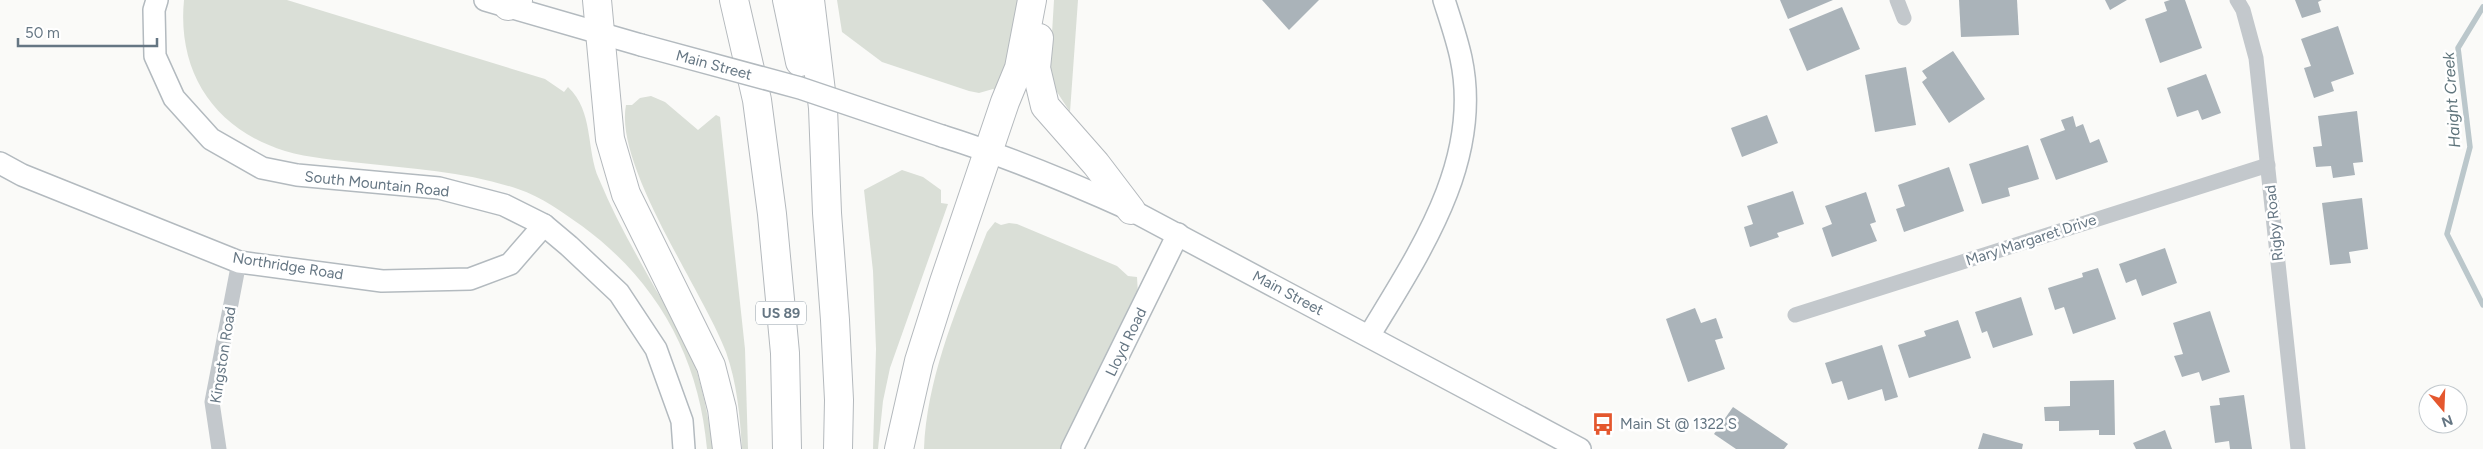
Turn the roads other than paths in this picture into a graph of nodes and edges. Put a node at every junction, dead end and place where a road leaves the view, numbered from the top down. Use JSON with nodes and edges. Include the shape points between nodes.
{"nodes":[{"id":1,"x":157,"y":0,"type":"edge"},
{"id":2,"x":597,"y":0,"type":"edge"},
{"id":3,"x":719,"y":0,"type":"edge"},
{"id":4,"x":734,"y":0,"type":"edge"},
{"id":5,"x":787,"y":0,"type":"edge"},
{"id":6,"x":810,"y":0,"type":"edge"},
{"id":7,"x":1032,"y":0,"type":"edge"},
{"id":8,"x":1038,"y":0,"type":"edge"},
{"id":9,"x":1444,"y":0,"type":"edge"},
{"id":10,"x":1897,"y":0,"type":"edge"},
{"id":11,"x":2237,"y":0,"type":"edge"},
{"id":12,"x":504,"y":2,"type":"edge"},
{"id":13,"x":1904,"y":18,"type":"dead end"},
{"id":14,"x":599,"y":33,"type":"junction"},
{"id":15,"x":988,"y":151,"type":"junction"},
{"id":16,"x":0,"y":163,"type":"edge"},
{"id":17,"x":2268,"y":165,"type":"junction"},
{"id":18,"x":766,"y":178,"type":"junction"},
{"id":19,"x":1131,"y":210,"type":"junction"},
{"id":20,"x":827,"y":213,"type":"junction"},
{"id":21,"x":544,"y":225,"type":"junction"},
{"id":22,"x":1178,"y":234,"type":"junction"},
{"id":23,"x":239,"y":262,"type":"junction"},
{"id":24,"x":1795,"y":316,"type":"dead end"},
{"id":25,"x":1369,"y":336,"type":"junction"},
{"id":26,"x":907,"y":422,"type":"junction"},
{"id":27,"x":219,"y":449,"type":"edge"},
{"id":28,"x":684,"y":449,"type":"edge"},
{"id":29,"x":727,"y":449,"type":"edge"},
{"id":30,"x":787,"y":449,"type":"edge"},
{"id":31,"x":838,"y":449,"type":"edge"},
{"id":32,"x":899,"y":449,"type":"edge"},
{"id":33,"x":911,"y":449,"type":"edge"},
{"id":34,"x":1072,"y":449,"type":"edge"},
{"id":35,"x":1580,"y":449,"type":"edge"},
{"id":36,"x":2298,"y":449,"type":"edge"}],
"edges":[{"from":1,"to":21,"type":"street","name":"South Mountain Road","via":[[154,10],[155,56],[174,98],[211,138],[262,168],[439,188],[504,205]]},
{"from":2,"to":14,"type":"highway"},
{"from":3,"to":18,"type":"highway","via":[[748,126]]},
{"from":4,"to":18,"type":"highway","number":"US 89","via":[[757,100]]},
{"from":5,"to":20,"type":"highway"},
{"from":6,"to":20,"type":"highway","via":[[823,108]]},
{"from":7,"to":15,"type":"highway","via":[[1020,68]]},
{"from":8,"to":19,"type":"highway","via":[[1040,18],[1036,68],[1046,106]]},
{"from":9,"to":25,"type":"street","via":[[1462,60],[1465,112],[1461,148],[1442,209]]},
{"from":10,"to":13,"type":"street"},
{"from":11,"to":17,"type":"street","name":"Rigby Road","via":[[2243,10],[2256,58]]},
{"from":12,"to":14,"type":"street","name":"Main Street"},
{"from":14,"to":15,"type":"street","name":"Main Street","bridge":true,"via":[[800,88]]},
{"from":14,"to":29,"type":"highway","via":[[610,139],[626,194],[712,366]]},
{"from":15,"to":19,"type":"street","name":"Main Street"},
{"from":15,"to":26,"type":"highway","via":[[919,361]]},
{"from":16,"to":23,"type":"street","name":"Northridge Road","via":[[22,175]]},
{"from":17,"to":24,"type":"street","name":"Mary Margaret Drive"},
{"from":17,"to":36,"type":"street","name":"Rigby Road"},
{"from":18,"to":30,"type":"highway","number":"US 89","via":[[785,353]]},
{"from":19,"to":22,"type":"street","name":"Main Street"},
{"from":20,"to":31,"type":"highway","via":[[839,400]]},
{"from":21,"to":23,"type":"street","name":"Northridge Road","via":[[510,264],[470,279],[382,281]]},
{"from":21,"to":28,"type":"street","name":"South Mountain Road","via":[[619,293],[656,349],[682,421]]},
{"from":22,"to":25,"type":"street","name":"Main Street"},
{"from":22,"to":34,"type":"street","name":"Lloyd Road"},
{"from":23,"to":27,"type":"street","name":"Kingston Road","via":[[212,402]]},
{"from":25,"to":35,"type":"street","name":"Main Street"},
{"from":26,"to":32,"type":"highway"},
{"from":26,"to":33,"type":"highway"}]}
